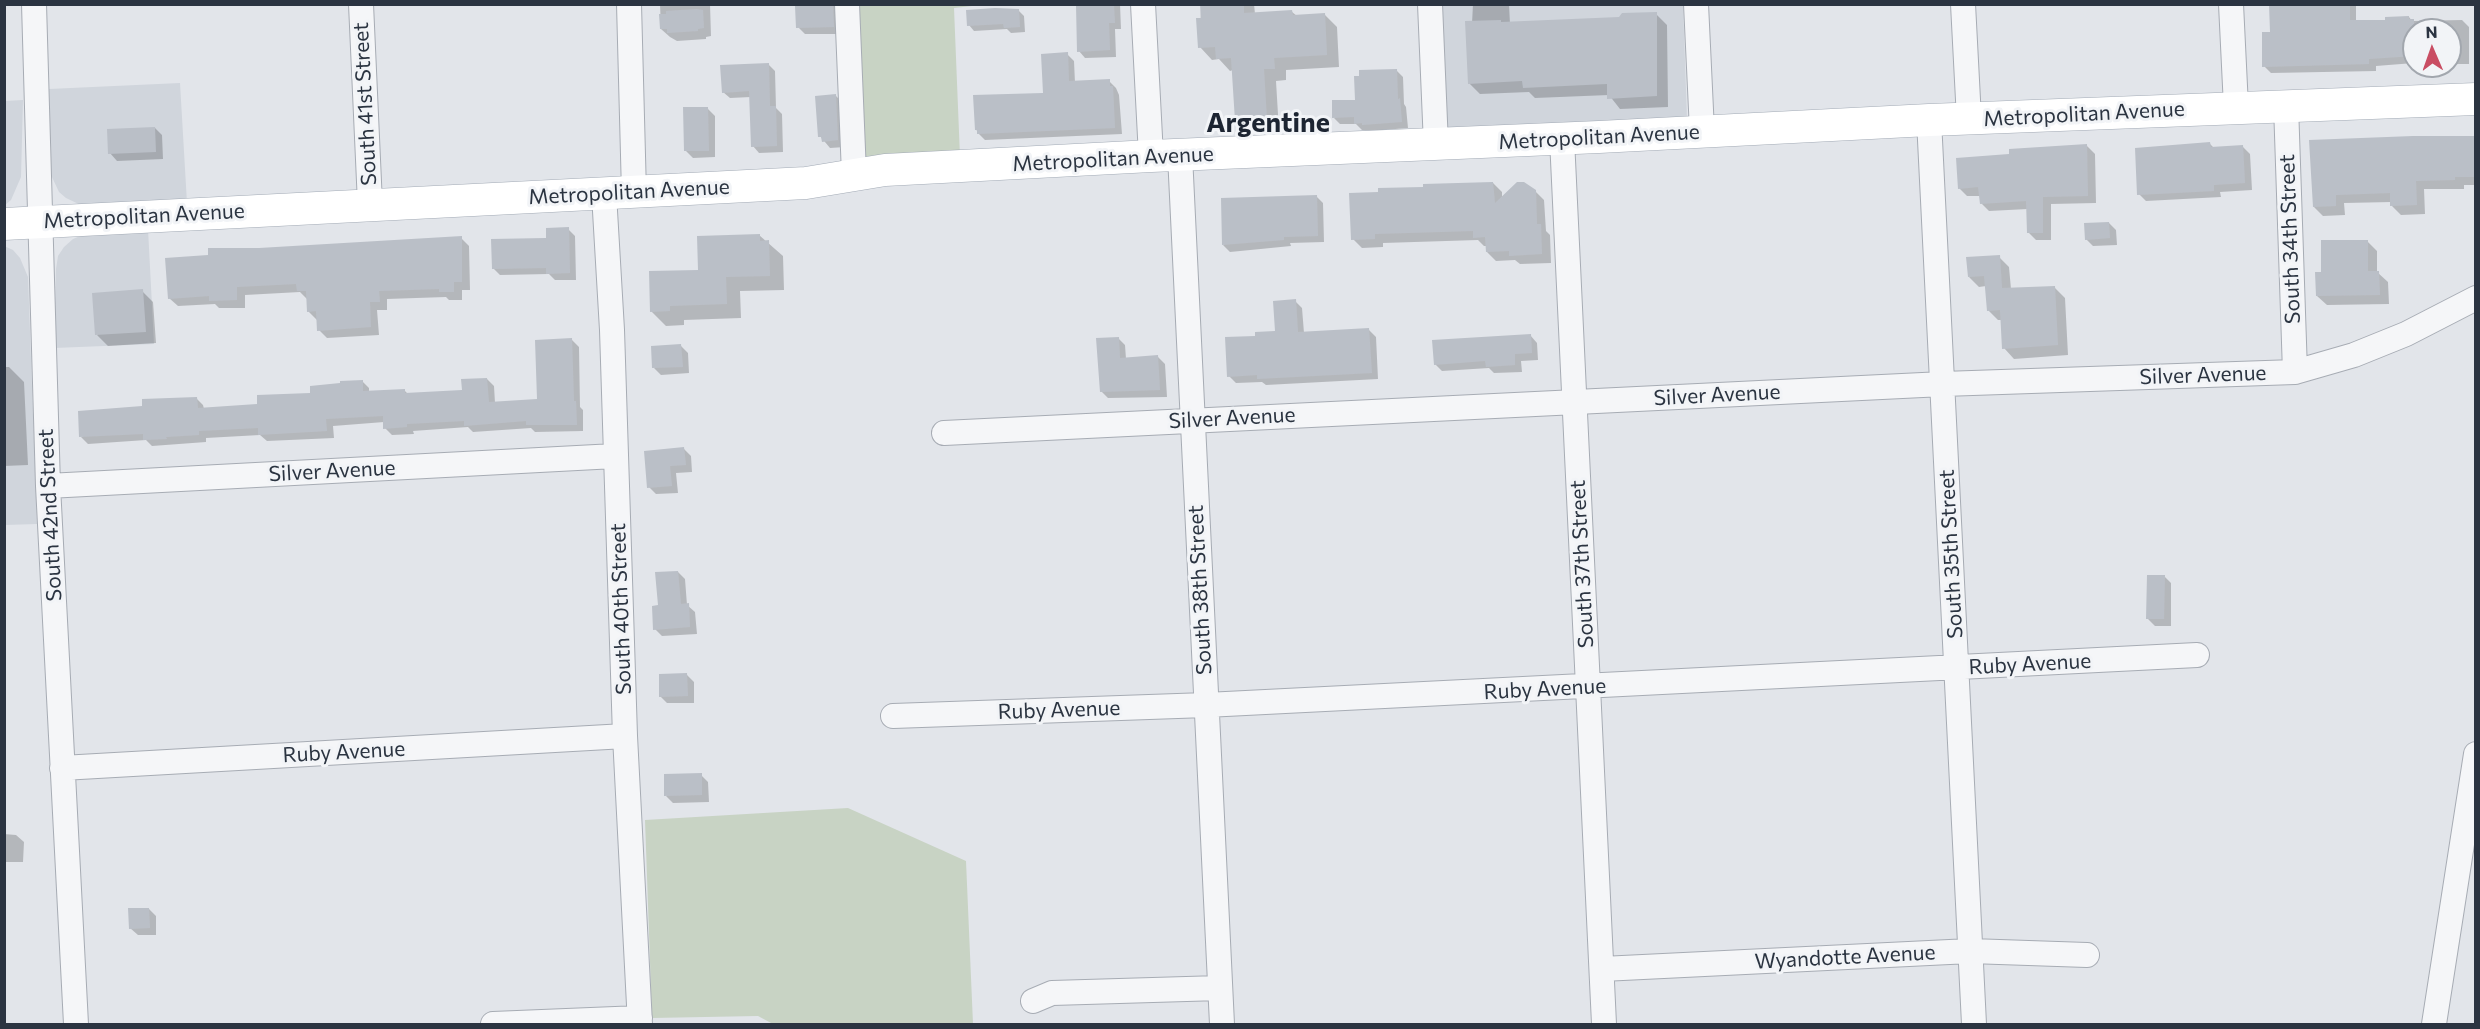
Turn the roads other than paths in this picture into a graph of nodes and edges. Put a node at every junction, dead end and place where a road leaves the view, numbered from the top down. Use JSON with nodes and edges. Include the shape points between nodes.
{"nodes":[{"id":1,"x":34,"y":4,"type":"edge"},
{"id":2,"x":361,"y":4,"type":"edge"},
{"id":3,"x":629,"y":4,"type":"edge"},
{"id":4,"x":847,"y":4,"type":"edge"},
{"id":5,"x":1143,"y":4,"type":"edge"},
{"id":6,"x":1430,"y":4,"type":"edge"},
{"id":7,"x":1696,"y":4,"type":"edge"},
{"id":8,"x":1963,"y":4,"type":"edge"},
{"id":9,"x":2231,"y":4,"type":"edge"},
{"id":10,"x":2475,"y":99,"type":"edge"},
{"id":11,"x":2286,"y":105,"type":"junction"},
{"id":12,"x":2236,"y":107,"type":"junction"},
{"id":13,"x":1969,"y":119,"type":"junction"},
{"id":14,"x":1929,"y":120,"type":"junction"},
{"id":15,"x":1702,"y":131,"type":"junction"},
{"id":16,"x":1562,"y":139,"type":"junction"},
{"id":17,"x":1436,"y":145,"type":"junction"},
{"id":18,"x":1166,"y":156,"type":"junction"},
{"id":19,"x":854,"y":174,"type":"junction"},
{"id":20,"x":619,"y":194,"type":"junction"},
{"id":21,"x":370,"y":204,"type":"junction"},
{"id":22,"x":39,"y":222,"type":"junction"},
{"id":23,"x":4,"y":224,"type":"edge"},
{"id":24,"x":2475,"y":298,"type":"edge"},
{"id":25,"x":2295,"y":372,"type":"junction"},
{"id":26,"x":1943,"y":384,"type":"junction"},
{"id":27,"x":1574,"y":402,"type":"junction"},
{"id":28,"x":1192,"y":420,"type":"junction"},
{"id":29,"x":944,"y":433,"type":"dead end"},
{"id":30,"x":615,"y":456,"type":"junction"},
{"id":31,"x":48,"y":486,"type":"junction"},
{"id":32,"x":2197,"y":655,"type":"dead end"},
{"id":33,"x":1957,"y":669,"type":"junction"},
{"id":34,"x":1588,"y":687,"type":"junction"},
{"id":35,"x":1206,"y":705,"type":"junction"},
{"id":36,"x":893,"y":716,"type":"dead end"},
{"id":37,"x":625,"y":736,"type":"junction"},
{"id":38,"x":2475,"y":754,"type":"edge"},
{"id":39,"x":62,"y":768,"type":"junction"},
{"id":40,"x":1970,"y":951,"type":"junction"},
{"id":41,"x":2087,"y":955,"type":"dead end"},
{"id":42,"x":1602,"y":969,"type":"junction"},
{"id":43,"x":1220,"y":988,"type":"junction"},
{"id":44,"x":1033,"y":1001,"type":"dead end"},
{"id":45,"x":640,"y":1021,"type":"edge"},
{"id":46,"x":76,"y":1024,"type":"edge"},
{"id":47,"x":493,"y":1024,"type":"edge"},
{"id":48,"x":1222,"y":1024,"type":"edge"},
{"id":49,"x":1604,"y":1024,"type":"edge"},
{"id":50,"x":1974,"y":1024,"type":"edge"},
{"id":51,"x":2434,"y":1024,"type":"edge"}],
"edges":[{"from":1,"to":22,"type":"street","name":"South 42nd Street"},
{"from":2,"to":21,"type":"street","name":"South 41st Street"},
{"from":3,"to":20,"type":"street","name":"South 40th Street"},
{"from":4,"to":19,"type":"street"},
{"from":5,"to":18,"type":"street","name":"South 38th Street"},
{"from":6,"to":17,"type":"street"},
{"from":7,"to":15,"type":"street"},
{"from":8,"to":13,"type":"street"},
{"from":9,"to":12,"type":"street"},
{"from":10,"to":11,"type":"main road","name":"Metropolitan Avenue"},
{"from":11,"to":12,"type":"main road","name":"Metropolitan Avenue"},
{"from":11,"to":25,"type":"street","name":"South 34th Street"},
{"from":12,"to":13,"type":"main road","name":"Metropolitan Avenue"},
{"from":13,"to":14,"type":"main road","name":"Metropolitan Avenue"},
{"from":14,"to":15,"type":"main road","name":"Metropolitan Avenue"},
{"from":14,"to":26,"type":"street","name":"South 35th Street"},
{"from":15,"to":16,"type":"main road","name":"Metropolitan Avenue"},
{"from":16,"to":17,"type":"main road","name":"Metropolitan Avenue"},
{"from":16,"to":27,"type":"street","name":"South 37th Street"},
{"from":17,"to":18,"type":"main road","name":"Metropolitan Avenue"},
{"from":18,"to":19,"type":"main road","name":"Metropolitan Avenue"},
{"from":18,"to":28,"type":"street","name":"South 38th Street"},
{"from":19,"to":20,"type":"main road","name":"Metropolitan Avenue","via":[[806,183]]},
{"from":20,"to":21,"type":"main road","name":"Metropolitan Avenue"},
{"from":20,"to":30,"type":"street","name":"South 40th Street","via":[[612,330]]},
{"from":21,"to":22,"type":"main road","name":"Metropolitan Avenue"},
{"from":22,"to":23,"type":"main road","name":"Metropolitan Avenue"},
{"from":22,"to":31,"type":"street","name":"South 42nd Street"},
{"from":24,"to":25,"type":"street","name":"Silver Avenue","via":[[2406,334],[2354,355]]},
{"from":25,"to":26,"type":"street","name":"Silver Avenue"},
{"from":26,"to":27,"type":"street","name":"Silver Avenue"},
{"from":26,"to":33,"type":"street","name":"South 35th Street"},
{"from":27,"to":28,"type":"street","name":"Silver Avenue"},
{"from":27,"to":34,"type":"street","name":"South 37th Street"},
{"from":28,"to":29,"type":"street","name":"Silver Avenue"},
{"from":28,"to":35,"type":"street","name":"South 38th Street"},
{"from":30,"to":31,"type":"street","name":"Silver Avenue"},
{"from":30,"to":37,"type":"street","name":"South 40th Street"},
{"from":31,"to":39,"type":"street","name":"South 42nd Street"},
{"from":32,"to":33,"type":"street","name":"Ruby Avenue"},
{"from":33,"to":34,"type":"street","name":"Ruby Avenue"},
{"from":33,"to":40,"type":"street","name":"South 35th Street"},
{"from":34,"to":35,"type":"street","name":"Ruby Avenue"},
{"from":34,"to":42,"type":"street","name":"South 37th Street"},
{"from":35,"to":36,"type":"street","name":"Ruby Avenue"},
{"from":35,"to":43,"type":"street","name":"South 38th Street"},
{"from":37,"to":39,"type":"street","name":"Ruby Avenue"},
{"from":37,"to":45,"type":"street","name":"South 40th Street"},
{"from":38,"to":51,"type":"street"},
{"from":39,"to":46,"type":"street","name":"South 42nd Street"},
{"from":40,"to":41,"type":"street","name":"Wyandotte Avenue"},
{"from":40,"to":42,"type":"street","name":"Wyandotte Avenue"},
{"from":40,"to":50,"type":"street","name":"South 35th Street"},
{"from":42,"to":49,"type":"street","name":"South 37th Street"},
{"from":43,"to":44,"type":"street","via":[[1053,993]]},
{"from":43,"to":48,"type":"street","name":"South 38th Street"},
{"from":45,"to":47,"type":"street"}]}
